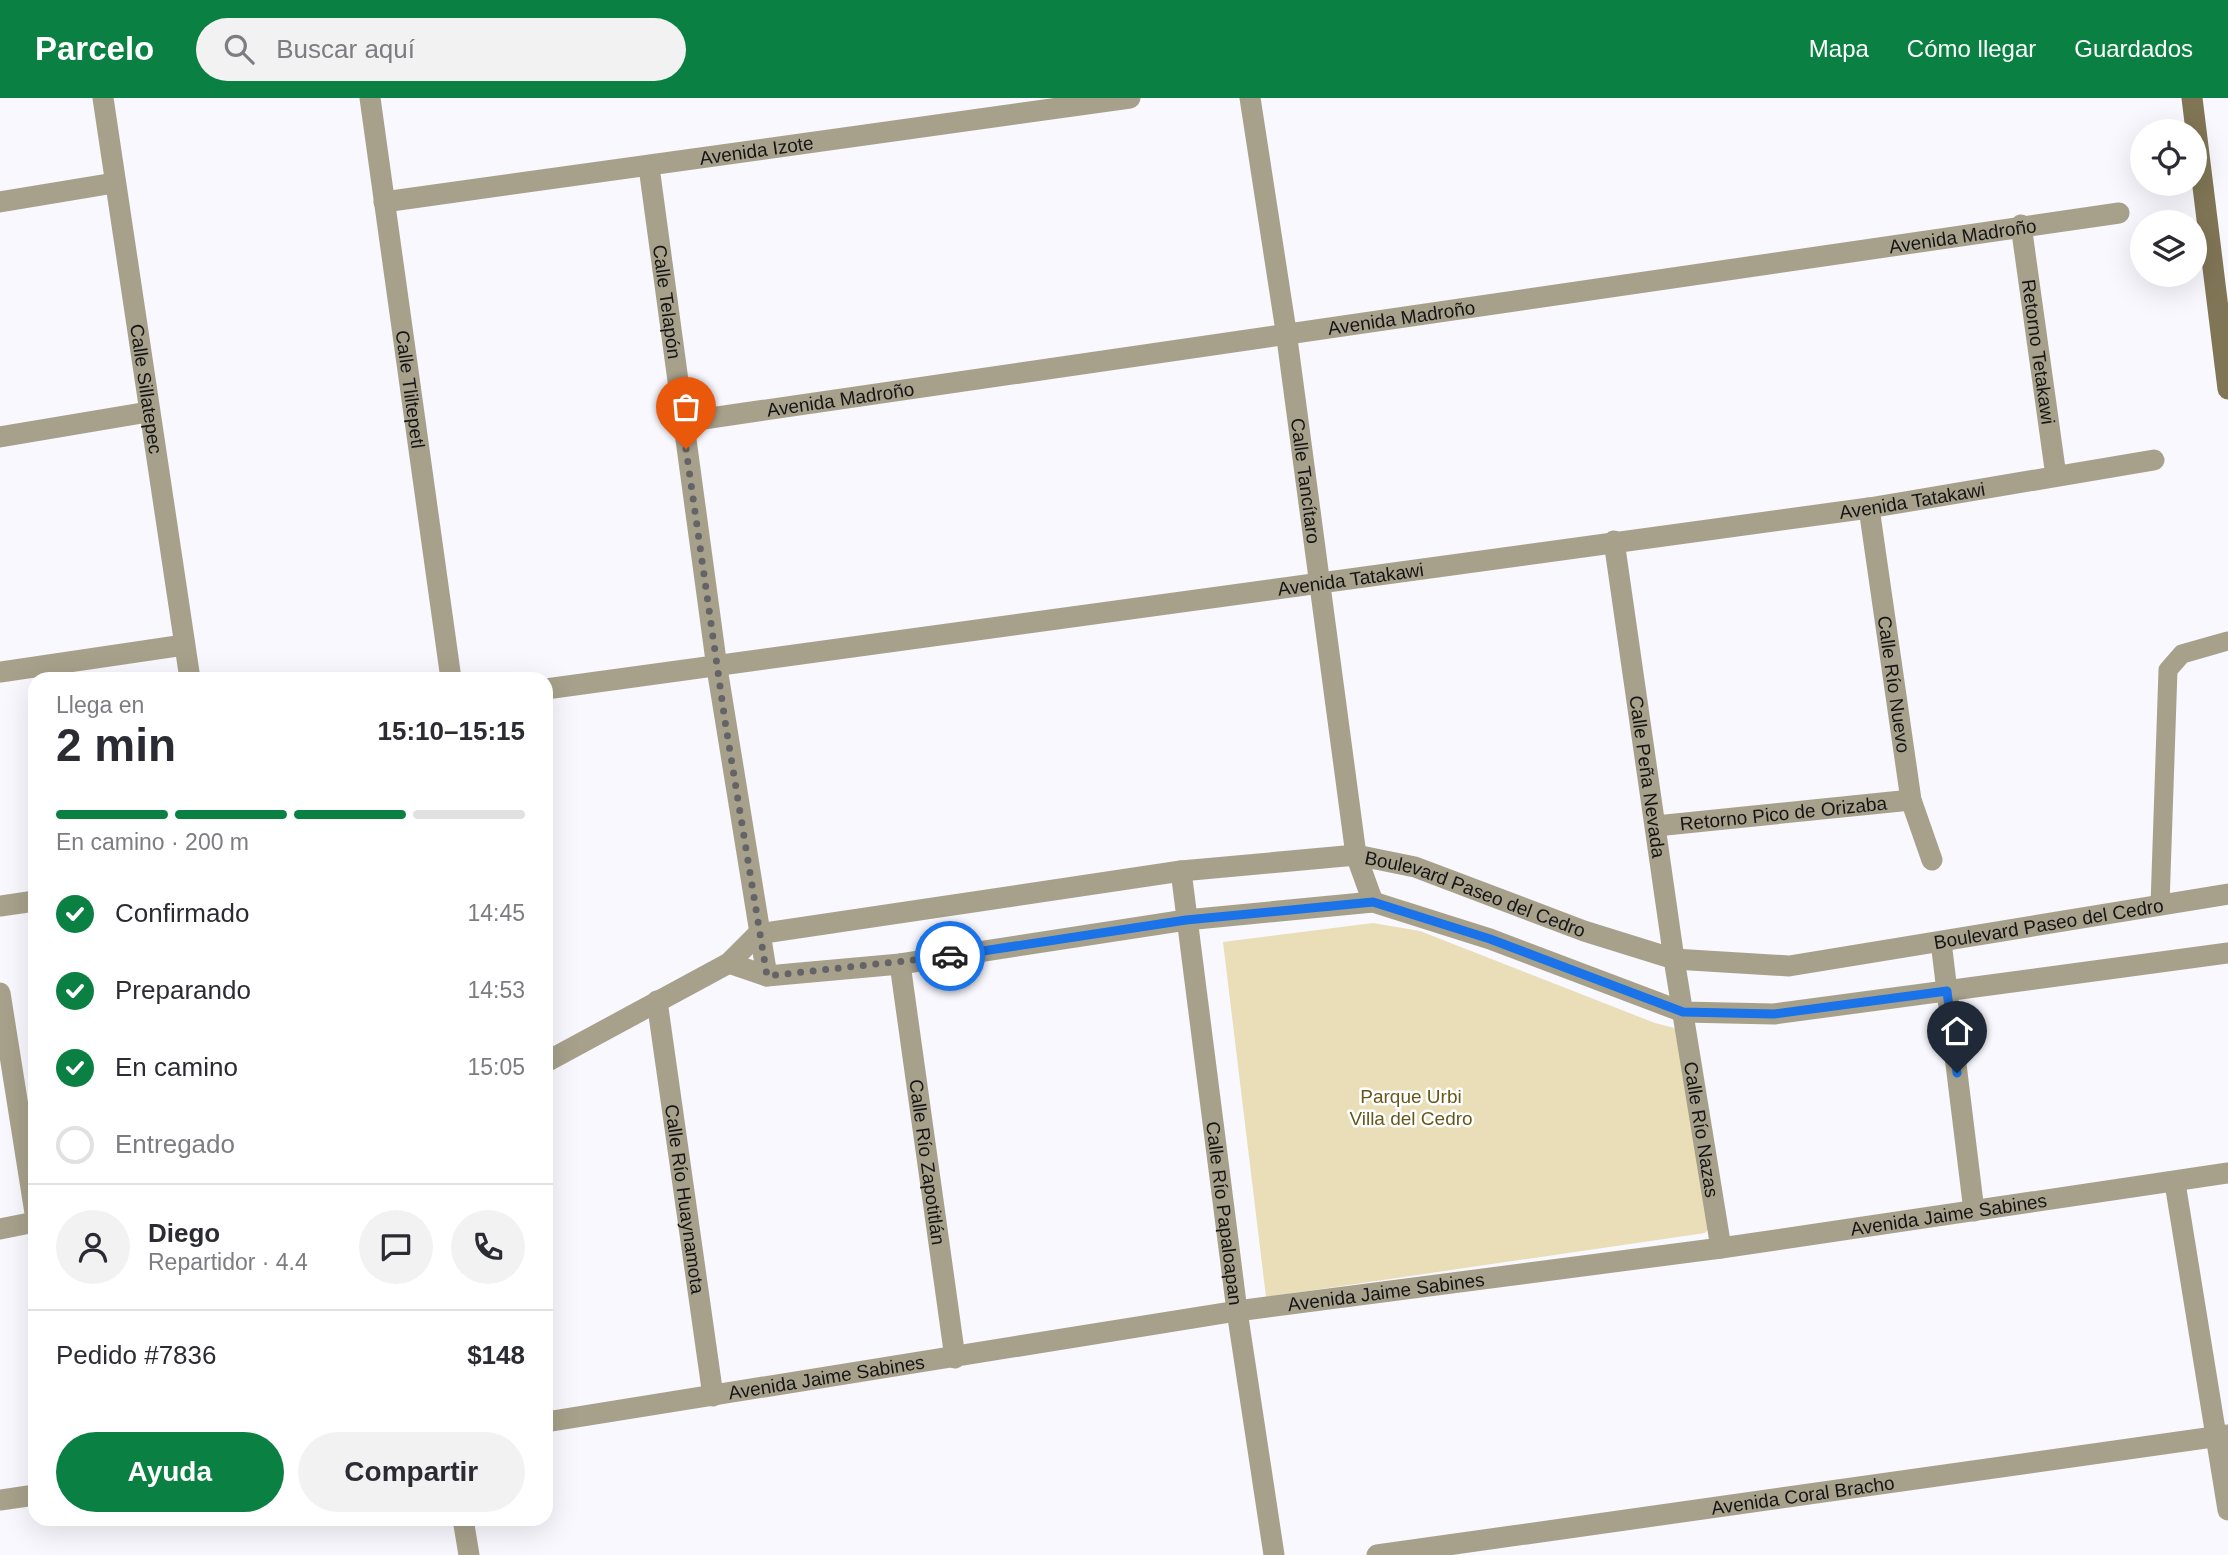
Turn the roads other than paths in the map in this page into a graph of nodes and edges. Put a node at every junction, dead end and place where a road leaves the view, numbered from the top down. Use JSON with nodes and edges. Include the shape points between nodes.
{"nodes":[{"id":1,"x":103,"y":98,"type":"edge"},
{"id":2,"x":370,"y":98,"type":"edge"},
{"id":3,"x":1130,"y":98,"type":"edge"},
{"id":4,"x":1250,"y":98,"type":"edge"},
{"id":5,"x":2192,"y":98,"type":"edge"},
{"id":6,"x":649,"y":167,"type":"junction"},
{"id":7,"x":114,"y":183,"type":"junction"},
{"id":8,"x":0,"y":202,"type":"edge"},
{"id":9,"x":384,"y":202,"type":"junction"},
{"id":10,"x":2119,"y":213,"type":"dead end"},
{"id":11,"x":2021,"y":225,"type":"junction"},
{"id":12,"x":1286,"y":331,"type":"junction"},
{"id":13,"x":2228,"y":389,"type":"edge"},
{"id":14,"x":148,"y":412,"type":"junction"},
{"id":15,"x":682,"y":422,"type":"junction"},
{"id":16,"x":0,"y":437,"type":"edge"},
{"id":17,"x":2154,"y":460,"type":"dead end"},
{"id":18,"x":2056,"y":476,"type":"junction"},
{"id":19,"x":1869,"y":508,"type":"junction"},
{"id":20,"x":1614,"y":541,"type":"junction"},
{"id":21,"x":1320,"y":583,"type":"junction"},
{"id":22,"x":2228,"y":641,"type":"edge"},
{"id":23,"x":184,"y":645,"type":"junction"},
{"id":24,"x":717,"y":668,"type":"junction"},
{"id":25,"x":0,"y":672,"type":"edge"},
{"id":26,"x":189,"y":672,"type":"edge"},
{"id":27,"x":450,"y":672,"type":"edge"},
{"id":28,"x":553,"y":688,"type":"edge"},
{"id":29,"x":1911,"y":800,"type":"junction"},
{"id":30,"x":1656,"y":826,"type":"junction"},
{"id":31,"x":1356,"y":855,"type":"junction"},
{"id":32,"x":1932,"y":860,"type":"dead end"},
{"id":33,"x":1181,"y":871,"type":"junction"},
{"id":34,"x":2228,"y":894,"type":"edge"},
{"id":35,"x":28,"y":902,"type":"edge"},
{"id":36,"x":1373,"y":902,"type":"junction"},
{"id":37,"x":2160,"y":905,"type":"junction"},
{"id":38,"x":0,"y":906,"type":"edge"},
{"id":39,"x":1186,"y":920,"type":"junction"},
{"id":40,"x":758,"y":934,"type":"junction"},
{"id":41,"x":1941,"y":942,"type":"junction"},
{"id":42,"x":2228,"y":953,"type":"edge"},
{"id":43,"x":1674,"y":959,"type":"junction"},
{"id":44,"x":729,"y":963,"type":"junction"},
{"id":45,"x":900,"y":964,"type":"junction"},
{"id":46,"x":767,"y":976,"type":"junction"},
{"id":47,"x":1947,"y":991,"type":"junction"},
{"id":48,"x":0,"y":993,"type":"edge"},
{"id":49,"x":657,"y":1001,"type":"junction"},
{"id":50,"x":1683,"y":1012,"type":"junction"},
{"id":51,"x":553,"y":1058,"type":"edge"},
{"id":52,"x":28,"y":1169,"type":"edge"},
{"id":53,"x":2228,"y":1173,"type":"edge"},
{"id":54,"x":2175,"y":1183,"type":"junction"},
{"id":55,"x":1974,"y":1210,"type":"junction"},
{"id":56,"x":28,"y":1223,"type":"edge"},
{"id":57,"x":0,"y":1229,"type":"edge"},
{"id":58,"x":1721,"y":1248,"type":"junction"},
{"id":59,"x":1237,"y":1311,"type":"junction"},
{"id":60,"x":955,"y":1358,"type":"junction"},
{"id":61,"x":713,"y":1396,"type":"junction"},
{"id":62,"x":553,"y":1421,"type":"edge"},
{"id":63,"x":2223,"y":1436,"type":"edge"},
{"id":64,"x":28,"y":1496,"type":"edge"},
{"id":65,"x":0,"y":1500,"type":"edge"},
{"id":66,"x":2228,"y":1510,"type":"edge"},
{"id":67,"x":464,"y":1526,"type":"edge"},
{"id":68,"x":469,"y":1555,"type":"edge"},
{"id":69,"x":1274,"y":1555,"type":"edge"},
{"id":70,"x":1377,"y":1555,"type":"edge"}],
"edges":[{"from":1,"to":7,"type":"street","name":"Calle Sillatepec"},
{"from":2,"to":9,"type":"street","name":"Calle Tliltepetl"},
{"from":3,"to":6,"type":"street","name":"Avenida Izote"},
{"from":4,"to":12,"type":"street","name":"Calle Tancítaro"},
{"from":5,"to":13,"type":"street"},
{"from":6,"to":9,"type":"street","name":"Avenida Izote"},
{"from":6,"to":15,"type":"street","name":"Calle Telapón"},
{"from":7,"to":8,"type":"street"},
{"from":7,"to":14,"type":"street","name":"Calle Sillatepec"},
{"from":9,"to":27,"type":"street","name":"Calle Tliltepetl"},
{"from":10,"to":11,"type":"street","name":"Avenida Madroño"},
{"from":11,"to":12,"type":"street","name":"Avenida Madroño"},
{"from":11,"to":18,"type":"street","name":"Retorno Tetakawi"},
{"from":12,"to":15,"type":"street","name":"Avenida Madroño"},
{"from":12,"to":21,"type":"street","name":"Calle Tancítaro"},
{"from":14,"to":16,"type":"street"},
{"from":14,"to":23,"type":"street","name":"Calle Sillatepec"},
{"from":15,"to":24,"type":"street","name":"Calle Telapón"},
{"from":17,"to":18,"type":"street","name":"Avenida Tatakawi"},
{"from":18,"to":19,"type":"street","name":"Avenida Tatakawi"},
{"from":19,"to":20,"type":"street","name":"Avenida Tatakawi"},
{"from":19,"to":29,"type":"street","name":"Calle Río Nuevo"},
{"from":20,"to":21,"type":"street","name":"Avenida Tatakawi"},
{"from":20,"to":30,"type":"street","name":"Calle Peña Nevada"},
{"from":21,"to":24,"type":"street","name":"Avenida Tatakawi"},
{"from":21,"to":31,"type":"street","name":"Calle Tancítaro"},
{"from":22,"to":37,"type":"lane","via":[[2182,654],[2168,670]]},
{"from":23,"to":25,"type":"street"},
{"from":23,"to":26,"type":"street","name":"Calle Sillatepec"},
{"from":24,"to":28,"type":"street","name":"Avenida Tatakawi"},
{"from":24,"to":40,"type":"street","name":"Calle Telapón"},
{"from":29,"to":30,"type":"street","name":"Retorno Pico de Orizaba"},
{"from":29,"to":32,"type":"street","name":"Calle Río Nuevo"},
{"from":30,"to":43,"type":"street","name":"Calle Peña Nevada"},
{"from":31,"to":33,"type":"street","name":"Boulevard Paseo del Cedro"},
{"from":31,"to":36,"type":"street","name":"Calle Tancítaro"},
{"from":31,"to":43,"type":"street","name":"Boulevard Paseo del Cedro","via":[[1415,867],[1584,931]]},
{"from":33,"to":39,"type":"street","name":"Calle Río Papaloapan"},
{"from":33,"to":40,"type":"street","name":"Boulevard Paseo del Cedro"},
{"from":34,"to":37,"type":"street","name":"Boulevard Paseo del Cedro"},
{"from":35,"to":38,"type":"street"},
{"from":36,"to":39,"type":"street","name":"Boulevard Paseo del Cedro"},
{"from":36,"to":50,"type":"street","name":"Boulevard Paseo del Cedro","via":[[1490,939]]},
{"from":37,"to":41,"type":"street","name":"Boulevard Paseo del Cedro"},
{"from":39,"to":45,"type":"street","name":"Boulevard Paseo del Cedro"},
{"from":39,"to":59,"type":"street","name":"Calle Río Papaloapan"},
{"from":40,"to":44,"type":"street"},
{"from":40,"to":46,"type":"street","name":"Calle Telapón"},
{"from":41,"to":43,"type":"street","name":"Boulevard Paseo del Cedro","via":[[1789,966]]},
{"from":41,"to":47,"type":"street"},
{"from":42,"to":47,"type":"street","name":"Boulevard Paseo del Cedro"},
{"from":43,"to":50,"type":"street","name":"Calle Peña Nevada"},
{"from":44,"to":46,"type":"street","name":"Boulevard Paseo del Cedro"},
{"from":44,"to":49,"type":"street"},
{"from":45,"to":46,"type":"street","name":"Boulevard Paseo del Cedro"},
{"from":45,"to":60,"type":"street","name":"Calle Río Zapotitlán"},
{"from":47,"to":50,"type":"street","name":"Boulevard Paseo del Cedro","via":[[1774,1014]]},
{"from":47,"to":55,"type":"street"},
{"from":48,"to":52,"type":"street"},
{"from":49,"to":51,"type":"street"},
{"from":49,"to":61,"type":"street","name":"Calle Río Huaynamota"},
{"from":50,"to":58,"type":"street","name":"Calle Río Nazas"},
{"from":53,"to":54,"type":"street","name":"Avenida Jaime Sabines"},
{"from":54,"to":55,"type":"street","name":"Avenida Jaime Sabines"},
{"from":54,"to":63,"type":"street"},
{"from":55,"to":58,"type":"street","name":"Avenida Jaime Sabines"},
{"from":56,"to":57,"type":"street"},
{"from":58,"to":59,"type":"street","name":"Avenida Jaime Sabines"},
{"from":59,"to":60,"type":"street","name":"Avenida Jaime Sabines"},
{"from":59,"to":69,"type":"street","name":"Calle Río Papaloapan"},
{"from":60,"to":61,"type":"street","name":"Avenida Jaime Sabines"},
{"from":61,"to":62,"type":"street","name":"Avenida Jaime Sabines"},
{"from":63,"to":66,"type":"street"},
{"from":63,"to":70,"type":"street","name":"Avenida Coral Bracho"},
{"from":64,"to":65,"type":"street"},
{"from":67,"to":68,"type":"street"}]}
